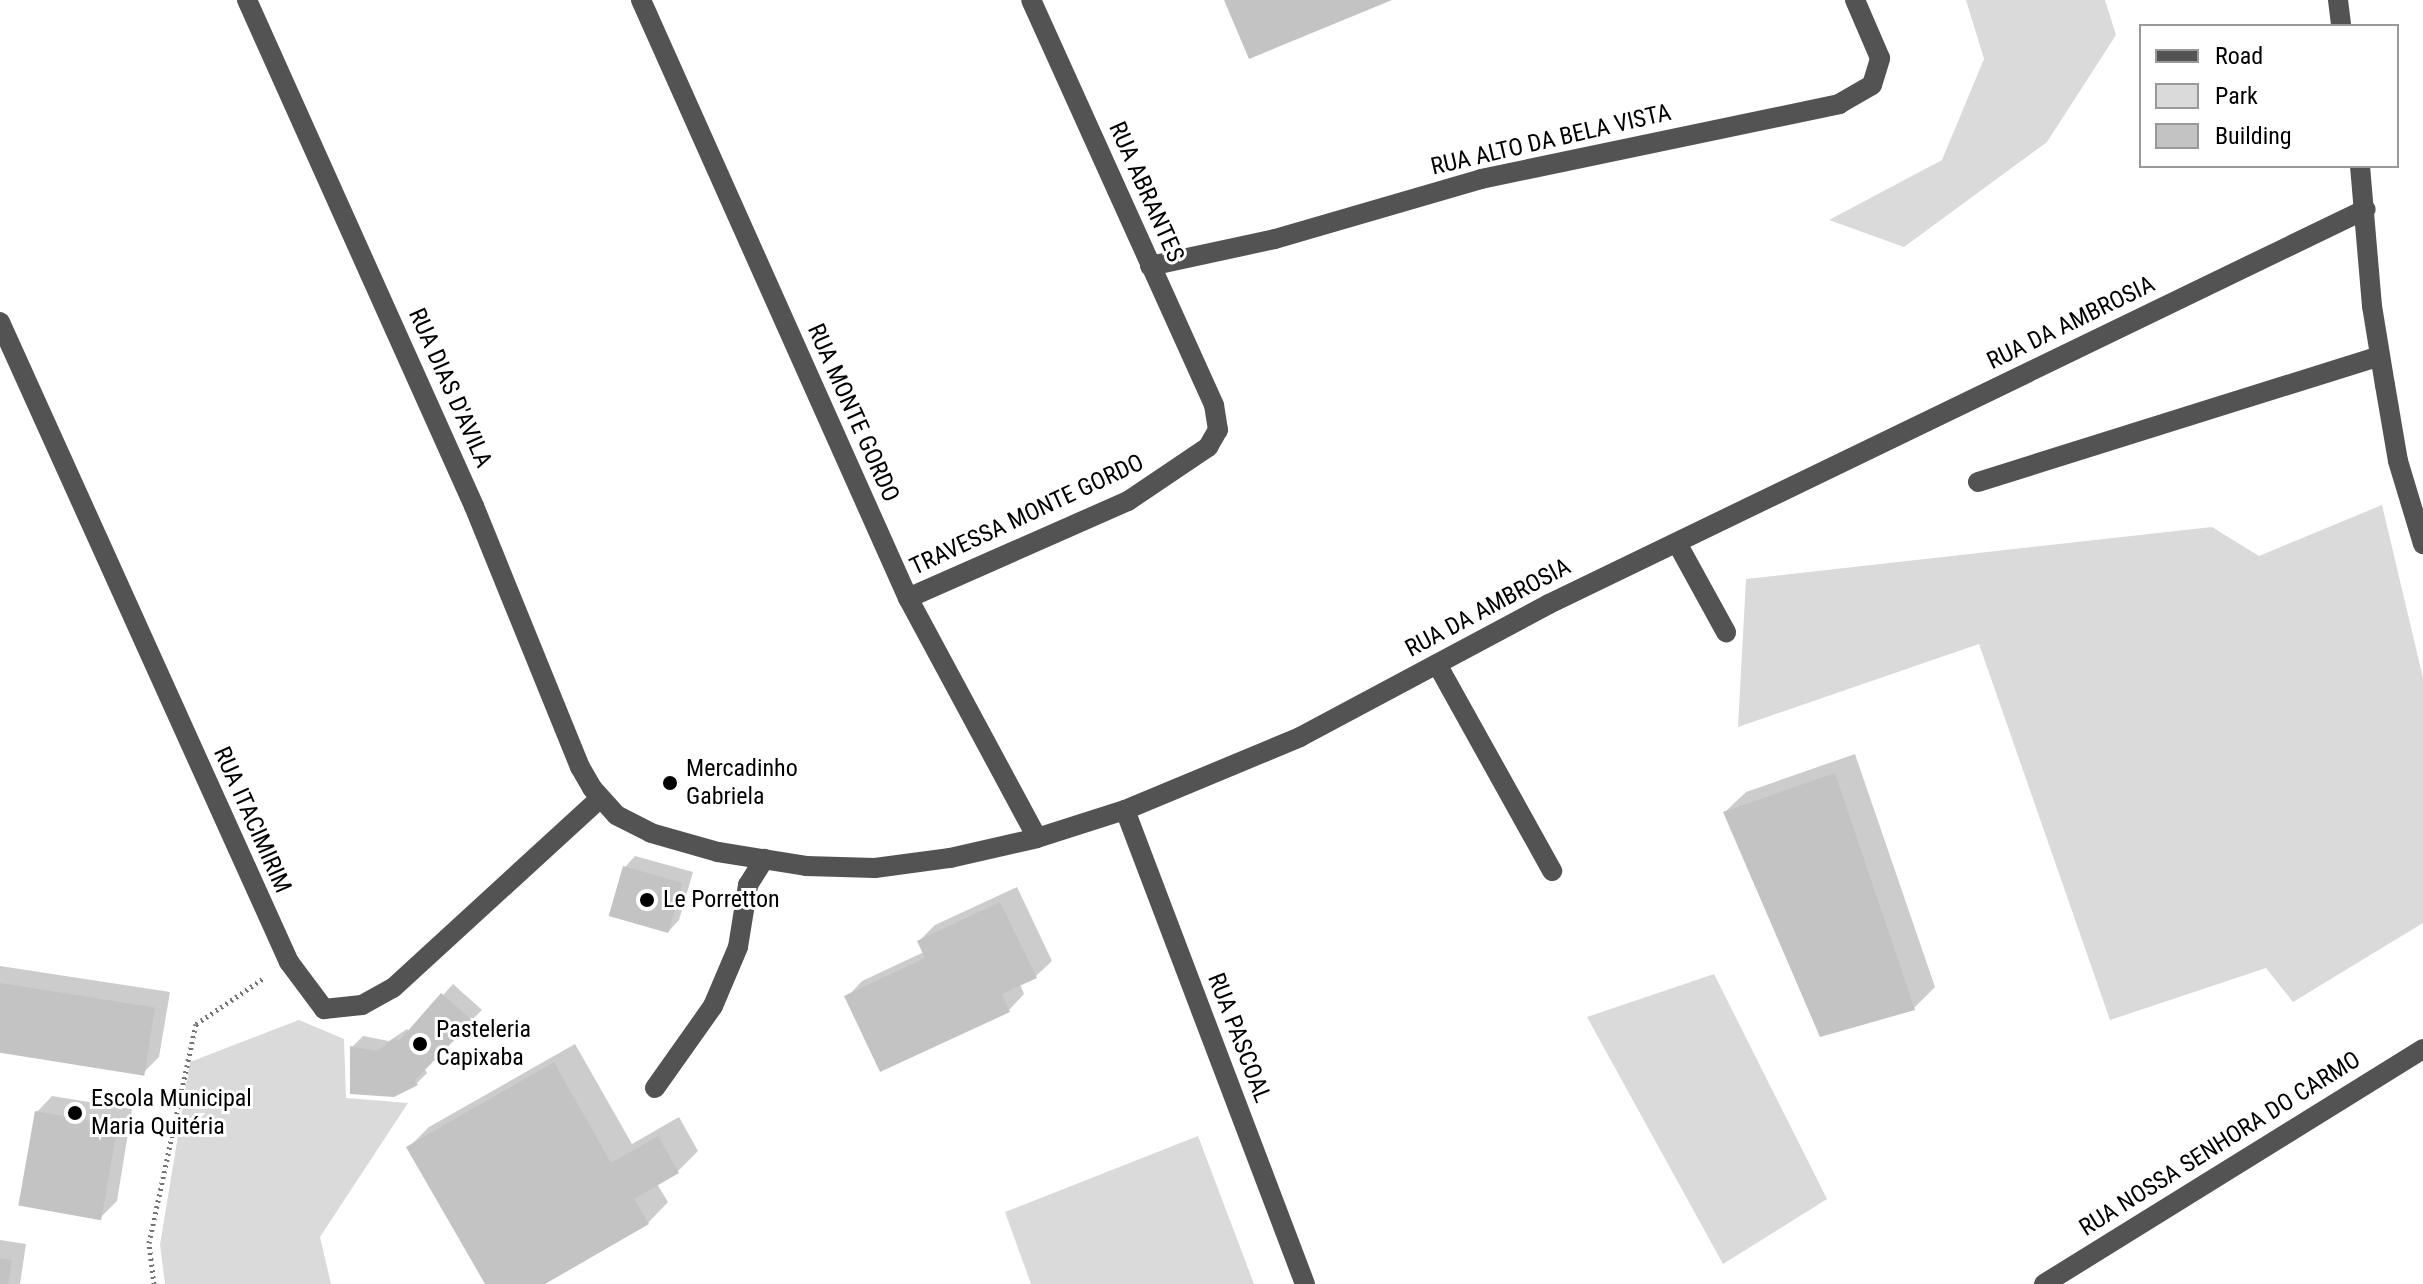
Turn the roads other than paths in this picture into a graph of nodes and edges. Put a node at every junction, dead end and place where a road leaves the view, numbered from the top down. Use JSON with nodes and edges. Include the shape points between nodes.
{"nodes":[{"id":1,"x":247,"y":0,"type":"edge"},
{"id":2,"x":641,"y":0,"type":"edge"},
{"id":3,"x":1031,"y":0,"type":"edge"},
{"id":4,"x":1855,"y":0,"type":"edge"},
{"id":5,"x":2338,"y":0,"type":"edge"},
{"id":6,"x":2341,"y":24,"type":"edge"},
{"id":7,"x":2360,"y":168,"type":"edge"},
{"id":8,"x":2366,"y":209,"type":"junction"},
{"id":9,"x":1150,"y":266,"type":"junction"},
{"id":10,"x":0,"y":322,"type":"edge"},
{"id":11,"x":2380,"y":356,"type":"junction"},
{"id":12,"x":1214,"y":405,"type":"joint"},
{"id":13,"x":1978,"y":482,"type":"dead end"},
{"id":14,"x":1677,"y":543,"type":"junction"},
{"id":15,"x":2423,"y":544,"type":"edge"},
{"id":16,"x":908,"y":598,"type":"junction"},
{"id":17,"x":1726,"y":632,"type":"dead end"},
{"id":18,"x":1437,"y":664,"type":"junction"},
{"id":19,"x":599,"y":799,"type":"junction"},
{"id":20,"x":1125,"y":810,"type":"junction"},
{"id":21,"x":1037,"y":838,"type":"junction"},
{"id":22,"x":764,"y":859,"type":"junction"},
{"id":23,"x":1552,"y":871,"type":"dead end"},
{"id":24,"x":2423,"y":1049,"type":"edge"},
{"id":25,"x":655,"y":1088,"type":"dead end"},
{"id":26,"x":1305,"y":1284,"type":"edge"},
{"id":27,"x":2044,"y":1284,"type":"edge"}],
"edges":[{"from":1,"to":19,"type":"street","name":"RUA DIAS D'AVILA","via":[[474,506],[580,767]]},
{"from":2,"to":16,"type":"street","name":"RUA MONTE GORDO"},
{"from":3,"to":9,"type":"street","name":"RUA ABRANTES"},
{"from":4,"to":9,"type":"street","name":"RUA ALTO DA BELA VISTA","via":[[1880,58],[1872,85],[1839,104],[1481,179],[1275,239]]},
{"from":5,"to":6,"type":"street"},
{"from":7,"to":8,"type":"street"},
{"from":8,"to":11,"type":"street"},
{"from":8,"to":14,"type":"street","name":"RUA DA AMBROSIA"},
{"from":9,"to":12,"type":"street","name":"RUA ABRANTES"},
{"from":10,"to":19,"type":"street","name":"RUA ITACIMIRIM","via":[[289,962],[324,1009],[362,1005],[393,988]]},
{"from":11,"to":13,"type":"street"},
{"from":11,"to":15,"type":"street","via":[[2398,461]]},
{"from":12,"to":16,"type":"street","name":"TRAVESSA MONTE GORDO","via":[[1218,430],[1208,447],[1164,480],[1128,501]]},
{"from":14,"to":17,"type":"street"},
{"from":14,"to":18,"type":"street","name":"RUA DA AMBROSIA"},
{"from":16,"to":21,"type":"street","name":"RUA MONTE GORDO"},
{"from":18,"to":20,"type":"street","name":"RUA DA AMBROSIA","via":[[1300,737]]},
{"from":18,"to":23,"type":"street"},
{"from":19,"to":22,"type":"street","name":"RUA DA AMBROSIA","via":[[616,815],[651,833]]},
{"from":20,"to":21,"type":"street","name":"RUA DA AMBROSIA"},
{"from":20,"to":26,"type":"street","name":"RUA PASCOAL"},
{"from":21,"to":22,"type":"street","name":"RUA DA AMBROSIA","via":[[875,868]]},
{"from":22,"to":25,"type":"street","via":[[748,885],[738,947],[713,1006]]},
{"from":24,"to":27,"type":"street","name":"RUA NOSSA SENHORA DO CARMO"}]}
